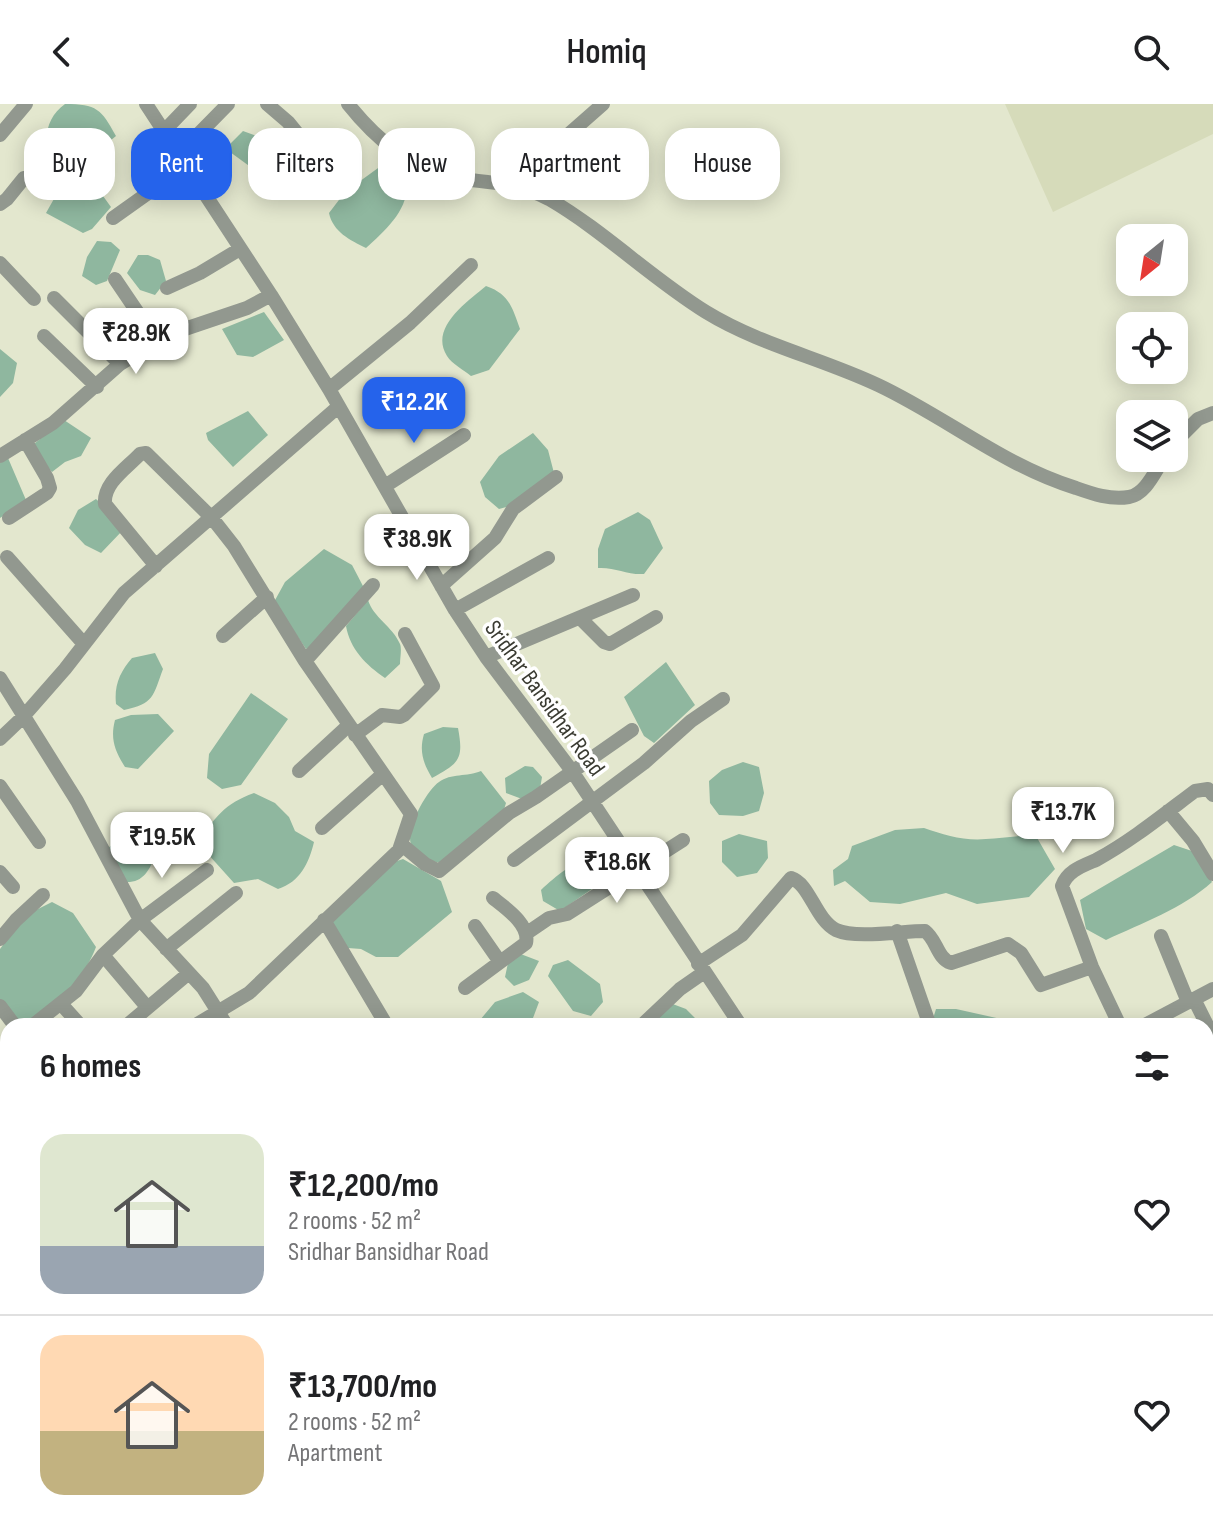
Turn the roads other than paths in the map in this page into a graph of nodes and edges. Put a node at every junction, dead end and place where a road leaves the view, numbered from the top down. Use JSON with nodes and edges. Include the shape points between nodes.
{"nodes":[{"id":1,"x":26,"y":104,"type":"edge"},
{"id":2,"x":146,"y":104,"type":"edge"},
{"id":3,"x":190,"y":104,"type":"edge"},
{"id":4,"x":228,"y":104,"type":"edge"},
{"id":5,"x":267,"y":104,"type":"edge"},
{"id":6,"x":348,"y":104,"type":"edge"},
{"id":7,"x":603,"y":104,"type":"edge"},
{"id":8,"x":162,"y":128,"type":"edge"},
{"id":9,"x":167,"y":128,"type":"edge"},
{"id":10,"x":208,"y":128,"type":"edge"},
{"id":11,"x":293,"y":128,"type":"edge"},
{"id":12,"x":576,"y":128,"type":"edge"},
{"id":13,"x":0,"y":135,"type":"edge"},
{"id":14,"x":24,"y":178,"type":"dead end"},
{"id":15,"x":491,"y":182,"type":"edge"},
{"id":16,"x":134,"y":200,"type":"edge"},
{"id":17,"x":208,"y":200,"type":"edge"},
{"id":18,"x":549,"y":200,"type":"edge"},
{"id":19,"x":0,"y":204,"type":"edge"},
{"id":20,"x":113,"y":218,"type":"dead end"},
{"id":21,"x":240,"y":249,"type":"junction"},
{"id":22,"x":0,"y":263,"type":"edge"},
{"id":23,"x":471,"y":265,"type":"dead end"},
{"id":24,"x":115,"y":279,"type":"dead end"},
{"id":25,"x":167,"y":288,"type":"dead end"},
{"id":26,"x":271,"y":295,"type":"junction"},
{"id":27,"x":54,"y":298,"type":"dead end"},
{"id":28,"x":34,"y":299,"type":"dead end"},
{"id":29,"x":44,"y":336,"type":"dead end"},
{"id":30,"x":157,"y":341,"type":"junction"},
{"id":31,"x":120,"y":364,"type":"junction"},
{"id":32,"x":97,"y":387,"type":"junction"},
{"id":33,"x":329,"y":389,"type":"junction"},
{"id":34,"x":338,"y":407,"type":"junction"},
{"id":35,"x":1213,"y":413,"type":"edge"},
{"id":36,"x":1188,"y":429,"type":"edge"},
{"id":37,"x":464,"y":435,"type":"dead end"},
{"id":38,"x":25,"y":440,"type":"junction"},
{"id":39,"x":0,"y":456,"type":"edge"},
{"id":40,"x":1155,"y":472,"type":"edge"},
{"id":41,"x":556,"y":477,"type":"dead end"},
{"id":42,"x":385,"y":486,"type":"junction"},
{"id":43,"x":9,"y":518,"type":"dead end"},
{"id":44,"x":212,"y":518,"type":"junction"},
{"id":45,"x":7,"y":557,"type":"dead end"},
{"id":46,"x":548,"y":558,"type":"dead end"},
{"id":47,"x":156,"y":566,"type":"junction"},
{"id":48,"x":373,"y":585,"type":"dead end"},
{"id":49,"x":441,"y":586,"type":"junction"},
{"id":50,"x":633,"y":595,"type":"dead end"},
{"id":51,"x":267,"y":597,"type":"junction"},
{"id":52,"x":455,"y":610,"type":"junction"},
{"id":53,"x":656,"y":617,"type":"dead end"},
{"id":54,"x":580,"y":618,"type":"junction"},
{"id":55,"x":405,"y":634,"type":"dead end"},
{"id":56,"x":223,"y":636,"type":"dead end"},
{"id":57,"x":84,"y":644,"type":"junction"},
{"id":58,"x":486,"y":657,"type":"junction"},
{"id":59,"x":305,"y":661,"type":"junction"},
{"id":60,"x":0,"y":678,"type":"edge"},
{"id":61,"x":723,"y":699,"type":"dead end"},
{"id":62,"x":24,"y":715,"type":"junction"},
{"id":63,"x":352,"y":730,"type":"junction"},
{"id":64,"x":632,"y":730,"type":"dead end"},
{"id":65,"x":0,"y":739,"type":"edge"},
{"id":66,"x":299,"y":771,"type":"dead end"},
{"id":67,"x":572,"y":771,"type":"junction"},
{"id":68,"x":383,"y":774,"type":"junction"},
{"id":69,"x":0,"y":786,"type":"edge"},
{"id":70,"x":1213,"y":795,"type":"edge"},
{"id":71,"x":592,"y":801,"type":"junction"},
{"id":72,"x":1168,"y":811,"type":"junction"},
{"id":73,"x":322,"y":828,"type":"dead end"},
{"id":74,"x":683,"y":840,"type":"dead end"},
{"id":75,"x":39,"y":842,"type":"dead end"},
{"id":76,"x":401,"y":844,"type":"junction"},
{"id":77,"x":514,"y":860,"type":"dead end"},
{"id":78,"x":207,"y":870,"type":"dead end"},
{"id":79,"x":636,"y":871,"type":"junction"},
{"id":80,"x":0,"y":872,"type":"edge"},
{"id":81,"x":1213,"y":874,"type":"edge"},
{"id":82,"x":13,"y":887,"type":"dead end"},
{"id":83,"x":236,"y":893,"type":"dead end"},
{"id":84,"x":43,"y":895,"type":"dead end"},
{"id":85,"x":493,"y":898,"type":"dead end"},
{"id":86,"x":140,"y":920,"type":"junction"},
{"id":87,"x":324,"y":920,"type":"junction"},
{"id":88,"x":475,"y":926,"type":"dead end"},
{"id":89,"x":897,"y":931,"type":"junction"},
{"id":90,"x":527,"y":933,"type":"junction"},
{"id":91,"x":1161,"y":936,"type":"dead end"},
{"id":92,"x":0,"y":939,"type":"edge"},
{"id":93,"x":166,"y":949,"type":"junction"},
{"id":94,"x":103,"y":955,"type":"junction"},
{"id":95,"x":500,"y":962,"type":"junction"},
{"id":96,"x":1092,"y":967,"type":"junction"},
{"id":97,"x":700,"y":968,"type":"junction"},
{"id":98,"x":189,"y":973,"type":"junction"},
{"id":99,"x":465,"y":988,"type":"dead end"},
{"id":100,"x":1213,"y":989,"type":"edge"},
{"id":101,"x":1191,"y":1001,"type":"junction"},
{"id":102,"x":62,"y":1005,"type":"junction"},
{"id":103,"x":147,"y":1007,"type":"junction"},
{"id":104,"x":217,"y":1010,"type":"junction"},
{"id":105,"x":46,"y":1018,"type":"edge"},
{"id":106,"x":74,"y":1018,"type":"edge"},
{"id":107,"x":135,"y":1018,"type":"edge"},
{"id":108,"x":206,"y":1018,"type":"edge"},
{"id":109,"x":222,"y":1018,"type":"edge"},
{"id":110,"x":382,"y":1018,"type":"edge"},
{"id":111,"x":649,"y":1018,"type":"edge"},
{"id":112,"x":735,"y":1018,"type":"edge"},
{"id":113,"x":927,"y":1018,"type":"edge"},
{"id":114,"x":1116,"y":1018,"type":"edge"},
{"id":115,"x":1158,"y":1018,"type":"edge"},
{"id":116,"x":1201,"y":1018,"type":"edge"}],
"edges":[{"from":1,"to":13,"type":"street"},
{"from":2,"to":8,"type":"street","name":"Sridhar Bansidhar Road"},
{"from":3,"to":9,"type":"street"},
{"from":4,"to":10,"type":"street"},
{"from":5,"to":11,"type":"street"},
{"from":6,"to":15,"type":"street","via":[[379,138],[428,169]]},
{"from":7,"to":12,"type":"street"},
{"from":14,"to":19,"type":"street"},
{"from":16,"to":20,"type":"street"},
{"from":17,"to":21,"type":"street","name":"Sridhar Bansidhar Road"},
{"from":18,"to":40,"type":"street","via":[[736,329],[881,386],[1022,468],[1112,498],[1135,496]]},
{"from":21,"to":25,"type":"street"},
{"from":21,"to":26,"type":"street","name":"Sridhar Bansidhar Road"},
{"from":22,"to":28,"type":"street"},
{"from":23,"to":33,"type":"street"},
{"from":24,"to":30,"type":"street"},
{"from":26,"to":30,"type":"street"},
{"from":26,"to":33,"type":"street","name":"Sridhar Bansidhar Road"},
{"from":27,"to":31,"type":"street"},
{"from":29,"to":32,"type":"street"},
{"from":30,"to":31,"type":"street"},
{"from":31,"to":32,"type":"street"},
{"from":32,"to":38,"type":"street"},
{"from":33,"to":34,"type":"street","name":"Sridhar Bansidhar Road"},
{"from":34,"to":42,"type":"street","name":"Sridhar Bansidhar Road"},
{"from":34,"to":44,"type":"street"},
{"from":35,"to":36,"type":"street"},
{"from":37,"to":42,"type":"street"},
{"from":38,"to":39,"type":"street"},
{"from":38,"to":43,"type":"street","via":[[50,488]]},
{"from":41,"to":49,"type":"street","via":[[510,511],[495,538]]},
{"from":42,"to":49,"type":"street","name":"Sridhar Bansidhar Road"},
{"from":44,"to":47,"type":"street"},
{"from":44,"to":47,"type":"street","via":[[152,457],[140,454],[107,488],[105,504]]},
{"from":44,"to":51,"type":"street"},
{"from":45,"to":57,"type":"street"},
{"from":46,"to":52,"type":"street"},
{"from":47,"to":57,"type":"street","via":[[124,593]]},
{"from":48,"to":59,"type":"street"},
{"from":49,"to":52,"type":"street","name":"Sridhar Bansidhar Road"},
{"from":50,"to":54,"type":"street"},
{"from":51,"to":56,"type":"street"},
{"from":51,"to":59,"type":"street"},
{"from":52,"to":58,"type":"street","name":"Sridhar Bansidhar Road"},
{"from":53,"to":54,"type":"street","via":[[610,644]]},
{"from":54,"to":58,"type":"street"},
{"from":55,"to":63,"type":"street","via":[[433,686],[404,715],[382,715]]},
{"from":57,"to":62,"type":"street"},
{"from":58,"to":67,"type":"street","name":"Sridhar Bansidhar Road"},
{"from":59,"to":63,"type":"street"},
{"from":60,"to":62,"type":"street"},
{"from":61,"to":71,"type":"street"},
{"from":62,"to":65,"type":"street"},
{"from":62,"to":86,"type":"street"},
{"from":63,"to":66,"type":"street"},
{"from":63,"to":68,"type":"street"},
{"from":64,"to":67,"type":"street"},
{"from":67,"to":71,"type":"street","name":"Sridhar Bansidhar Road"},
{"from":67,"to":76,"type":"street","via":[[509,813],[439,871]]},
{"from":68,"to":73,"type":"street"},
{"from":68,"to":76,"type":"street","via":[[411,814]]},
{"from":69,"to":75,"type":"street"},
{"from":70,"to":72,"type":"street","via":[[1203,788]]},
{"from":71,"to":77,"type":"street"},
{"from":71,"to":79,"type":"street","name":"Sridhar Bansidhar Road"},
{"from":72,"to":81,"type":"street"},
{"from":72,"to":96,"type":"street","via":[[1063,881]]},
{"from":74,"to":79,"type":"street"},
{"from":76,"to":87,"type":"street"},
{"from":78,"to":86,"type":"street"},
{"from":79,"to":90,"type":"street"},
{"from":79,"to":97,"type":"street","name":"Sridhar Bansidhar Road"},
{"from":80,"to":82,"type":"street"},
{"from":83,"to":93,"type":"street"},
{"from":84,"to":92,"type":"street"},
{"from":85,"to":90,"type":"street"},
{"from":86,"to":93,"type":"street"},
{"from":86,"to":94,"type":"street"},
{"from":87,"to":104,"type":"street","via":[[249,993]]},
{"from":87,"to":110,"type":"street"},
{"from":88,"to":95,"type":"street"},
{"from":89,"to":96,"type":"street","via":[[929,934],[951,963],[998,946],[1014,946],[1041,985]]},
{"from":89,"to":97,"type":"street","via":[[856,934],[832,928],[800,882],[791,878],[742,935]]},
{"from":89,"to":113,"type":"street"},
{"from":90,"to":95,"type":"street","via":[[526,943]]},
{"from":91,"to":101,"type":"street"},
{"from":93,"to":98,"type":"street"},
{"from":94,"to":102,"type":"street"},
{"from":94,"to":103,"type":"street"},
{"from":95,"to":99,"type":"street"},
{"from":96,"to":114,"type":"street"},
{"from":97,"to":111,"type":"street"},
{"from":97,"to":112,"type":"street","name":"Sridhar Bansidhar Road"},
{"from":98,"to":103,"type":"street"},
{"from":98,"to":104,"type":"street"},
{"from":100,"to":101,"type":"street"},
{"from":101,"to":115,"type":"street"},
{"from":101,"to":116,"type":"street"},
{"from":102,"to":105,"type":"street"},
{"from":102,"to":106,"type":"street"},
{"from":103,"to":107,"type":"street"},
{"from":104,"to":108,"type":"street"},
{"from":104,"to":109,"type":"street"}]}
